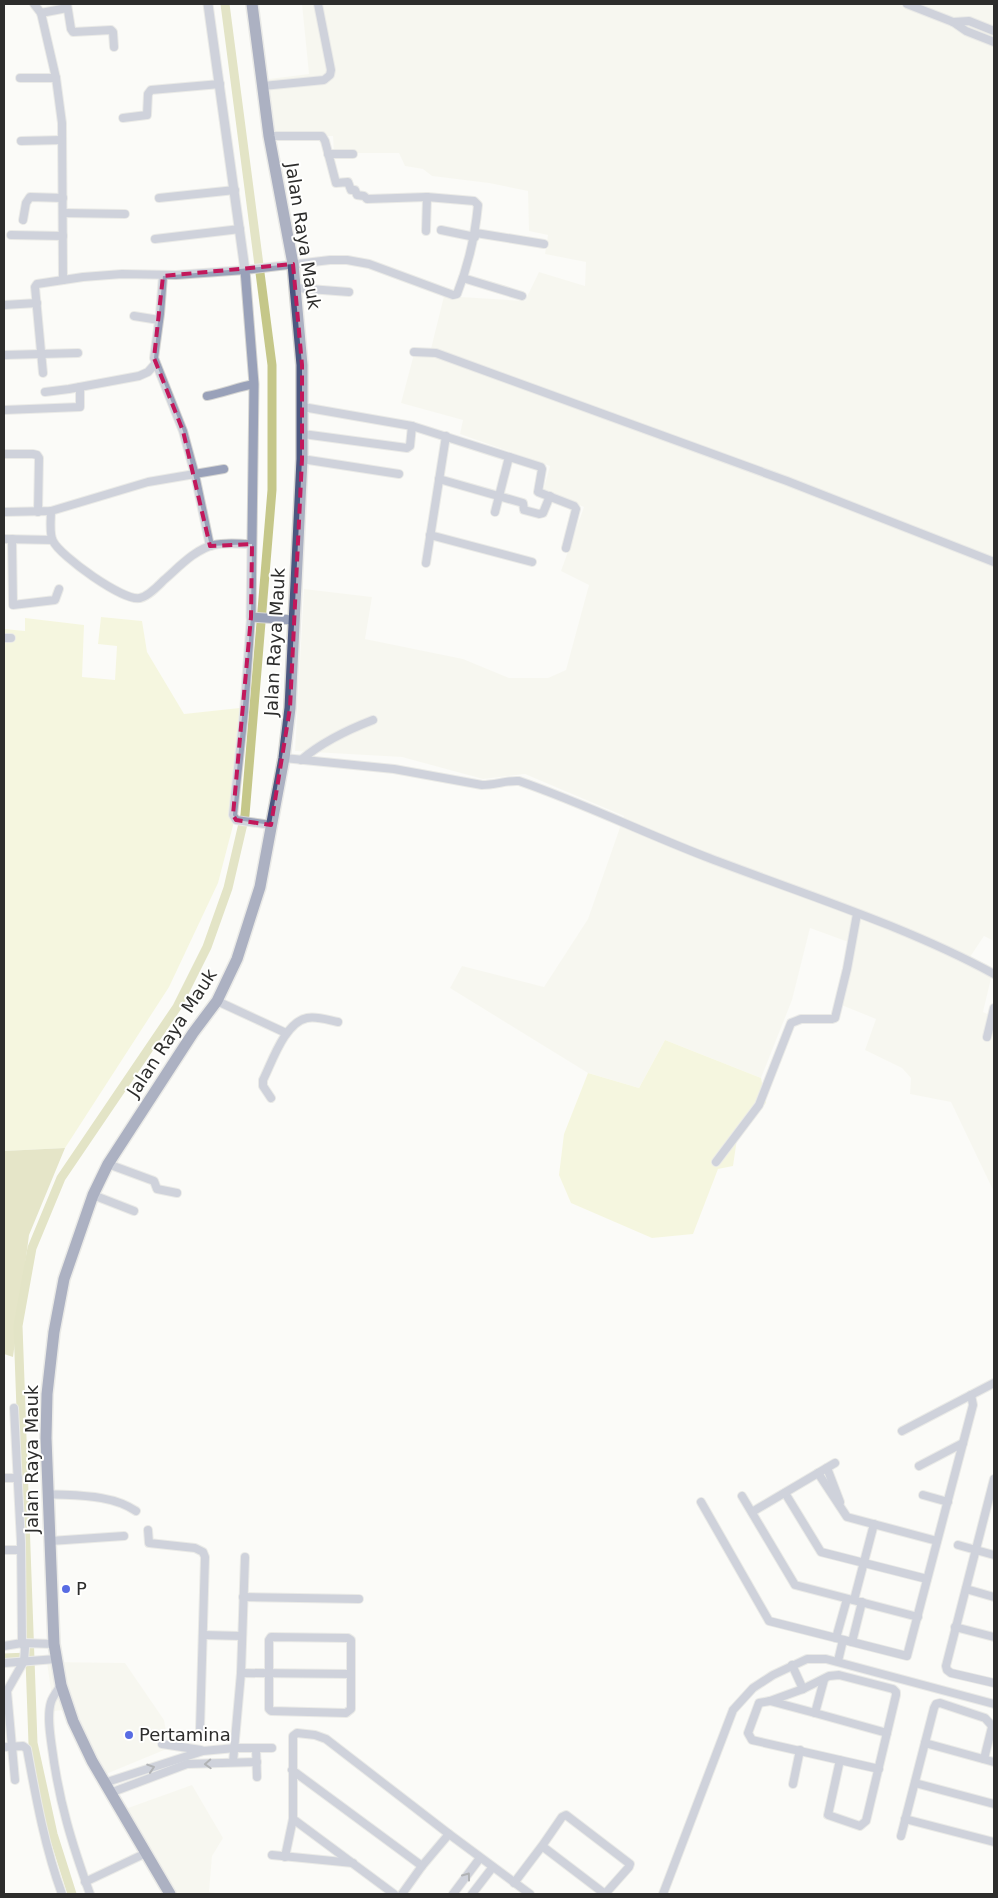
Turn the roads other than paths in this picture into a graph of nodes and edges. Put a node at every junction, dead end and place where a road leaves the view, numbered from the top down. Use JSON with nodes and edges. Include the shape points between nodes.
{"nodes":[{"id":1,"x":34,"y":4,"type":"edge"},
{"id":2,"x":208,"y":4,"type":"edge"},
{"id":3,"x":252,"y":4,"type":"edge"},
{"id":4,"x":318,"y":4,"type":"edge"},
{"id":5,"x":907,"y":4,"type":"edge"},
{"id":6,"x":67,"y":6,"type":"edge"},
{"id":7,"x":41,"y":13,"type":"junction"},
{"id":8,"x":953,"y":22,"type":"junction"},
{"id":9,"x":994,"y":31,"type":"edge"},
{"id":10,"x":994,"y":42,"type":"edge"},
{"id":11,"x":114,"y":47,"type":"dead end"},
{"id":12,"x":20,"y":78,"type":"dead end"},
{"id":13,"x":56,"y":78,"type":"junction"},
{"id":14,"x":220,"y":84,"type":"junction"},
{"id":15,"x":263,"y":86,"type":"junction"},
{"id":16,"x":123,"y":118,"type":"dead end"},
{"id":17,"x":269,"y":136,"type":"junction"},
{"id":18,"x":62,"y":140,"type":"junction"},
{"id":19,"x":21,"y":141,"type":"dead end"},
{"id":20,"x":328,"y":154,"type":"junction"},
{"id":21,"x":352,"y":154,"type":"dead end"},
{"id":22,"x":235,"y":190,"type":"junction"},
{"id":23,"x":427,"y":197,"type":"junction"},
{"id":24,"x":63,"y":198,"type":"junction"},
{"id":25,"x":159,"y":198,"type":"dead end"},
{"id":26,"x":63,"y":213,"type":"junction"},
{"id":27,"x":125,"y":214,"type":"dead end"},
{"id":28,"x":22,"y":220,"type":"dead end"},
{"id":29,"x":240,"y":229,"type":"junction"},
{"id":30,"x":426,"y":230,"type":"dead end"},
{"id":31,"x":441,"y":230,"type":"dead end"},
{"id":32,"x":11,"y":235,"type":"dead end"},
{"id":33,"x":475,"y":235,"type":"junction"},
{"id":34,"x":63,"y":236,"type":"junction"},
{"id":35,"x":156,"y":239,"type":"dead end"},
{"id":36,"x":544,"y":244,"type":"dead end"},
{"id":37,"x":289,"y":264,"type":"junction"},
{"id":38,"x":248,"y":269,"type":"junction"},
{"id":39,"x":162,"y":276,"type":"junction"},
{"id":40,"x":463,"y":278,"type":"junction"},
{"id":41,"x":63,"y":280,"type":"junction"},
{"id":42,"x":296,"y":288,"type":"junction"},
{"id":43,"x":349,"y":292,"type":"dead end"},
{"id":44,"x":522,"y":296,"type":"dead end"},
{"id":45,"x":36,"y":303,"type":"junction"},
{"id":46,"x":4,"y":304,"type":"edge"},
{"id":47,"x":134,"y":316,"type":"dead end"},
{"id":48,"x":159,"y":320,"type":"junction"},
{"id":49,"x":414,"y":352,"type":"dead end"},
{"id":50,"x":41,"y":353,"type":"junction"},
{"id":51,"x":78,"y":353,"type":"dead end"},
{"id":52,"x":4,"y":355,"type":"edge"},
{"id":53,"x":155,"y":364,"type":"junction"},
{"id":54,"x":43,"y":373,"type":"dead end"},
{"id":55,"x":254,"y":384,"type":"junction"},
{"id":56,"x":80,"y":387,"type":"junction"},
{"id":57,"x":45,"y":392,"type":"dead end"},
{"id":58,"x":207,"y":396,"type":"dead end"},
{"id":59,"x":303,"y":408,"type":"junction"},
{"id":60,"x":4,"y":410,"type":"edge"},
{"id":61,"x":412,"y":426,"type":"junction"},
{"id":62,"x":303,"y":434,"type":"junction"},
{"id":63,"x":446,"y":436,"type":"junction"},
{"id":64,"x":4,"y":454,"type":"edge"},
{"id":65,"x":509,"y":457,"type":"junction"},
{"id":66,"x":302,"y":459,"type":"junction"},
{"id":67,"x":224,"y":469,"type":"dead end"},
{"id":68,"x":195,"y":474,"type":"junction"},
{"id":69,"x":398,"y":474,"type":"dead end"},
{"id":70,"x":439,"y":479,"type":"junction"},
{"id":71,"x":499,"y":496,"type":"junction"},
{"id":72,"x":550,"y":496,"type":"junction"},
{"id":73,"x":51,"y":511,"type":"junction"},
{"id":74,"x":4,"y":512,"type":"edge"},
{"id":75,"x":38,"y":512,"type":"junction"},
{"id":76,"x":496,"y":512,"type":"dead end"},
{"id":77,"x":430,"y":535,"type":"junction"},
{"id":78,"x":8,"y":539,"type":"edge"},
{"id":79,"x":52,"y":540,"type":"junction"},
{"id":80,"x":252,"y":544,"type":"junction"},
{"id":81,"x":210,"y":546,"type":"junction"},
{"id":82,"x":566,"y":548,"type":"dead end"},
{"id":83,"x":532,"y":562,"type":"dead end"},
{"id":84,"x":994,"y":562,"type":"edge"},
{"id":85,"x":426,"y":563,"type":"dead end"},
{"id":86,"x":59,"y":589,"type":"dead end"},
{"id":87,"x":254,"y":617,"type":"junction"},
{"id":88,"x":289,"y":619,"type":"junction"},
{"id":89,"x":373,"y":720,"type":"dead end"},
{"id":90,"x":284,"y":758,"type":"junction"},
{"id":91,"x":301,"y":760,"type":"junction"},
{"id":92,"x":268,"y":825,"type":"junction"},
{"id":93,"x":857,"y":914,"type":"junction"},
{"id":94,"x":994,"y":974,"type":"edge"},
{"id":95,"x":216,"y":1001,"type":"junction"},
{"id":96,"x":994,"y":1008,"type":"edge"},
{"id":97,"x":338,"y":1022,"type":"dead end"},
{"id":98,"x":286,"y":1034,"type":"junction"},
{"id":99,"x":987,"y":1038,"type":"dead end"},
{"id":100,"x":271,"y":1098,"type":"dead end"},
{"id":101,"x":716,"y":1162,"type":"dead end"},
{"id":102,"x":108,"y":1164,"type":"junction"},
{"id":103,"x":177,"y":1193,"type":"dead end"},
{"id":104,"x":93,"y":1195,"type":"junction"},
{"id":105,"x":134,"y":1211,"type":"dead end"},
{"id":106,"x":994,"y":1382,"type":"edge"},
{"id":107,"x":971,"y":1395,"type":"junction"},
{"id":108,"x":14,"y":1408,"type":"dead end"},
{"id":109,"x":902,"y":1431,"type":"dead end"},
{"id":110,"x":963,"y":1443,"type":"junction"},
{"id":111,"x":835,"y":1463,"type":"dead end"},
{"id":112,"x":919,"y":1466,"type":"dead end"},
{"id":113,"x":827,"y":1468,"type":"junction"},
{"id":114,"x":818,"y":1473,"type":"junction"},
{"id":115,"x":4,"y":1478,"type":"edge"},
{"id":116,"x":18,"y":1478,"type":"junction"},
{"id":117,"x":994,"y":1480,"type":"edge"},
{"id":118,"x":786,"y":1493,"type":"junction"},
{"id":119,"x":48,"y":1494,"type":"junction"},
{"id":120,"x":923,"y":1495,"type":"dead end"},
{"id":121,"x":742,"y":1496,"type":"dead end"},
{"id":122,"x":702,"y":1502,"type":"dead end"},
{"id":123,"x":948,"y":1502,"type":"junction"},
{"id":124,"x":136,"y":1511,"type":"dead end"},
{"id":125,"x":752,"y":1512,"type":"junction"},
{"id":126,"x":985,"y":1514,"type":"junction"},
{"id":127,"x":994,"y":1516,"type":"edge"},
{"id":128,"x":847,"y":1517,"type":"junction"},
{"id":129,"x":874,"y":1524,"type":"junction"},
{"id":130,"x":148,"y":1530,"type":"dead end"},
{"id":131,"x":124,"y":1536,"type":"dead end"},
{"id":132,"x":50,"y":1541,"type":"junction"},
{"id":133,"x":937,"y":1541,"type":"junction"},
{"id":134,"x":958,"y":1545,"type":"dead end"},
{"id":135,"x":4,"y":1550,"type":"edge"},
{"id":136,"x":21,"y":1550,"type":"junction"},
{"id":137,"x":976,"y":1550,"type":"junction"},
{"id":138,"x":994,"y":1555,"type":"edge"},
{"id":139,"x":245,"y":1556,"type":"dead end"},
{"id":140,"x":864,"y":1562,"type":"junction"},
{"id":141,"x":927,"y":1579,"type":"junction"},
{"id":142,"x":966,"y":1589,"type":"junction"},
{"id":143,"x":244,"y":1597,"type":"junction"},
{"id":144,"x":994,"y":1597,"type":"edge"},
{"id":145,"x":359,"y":1600,"type":"dead end"},
{"id":146,"x":854,"y":1600,"type":"junction"},
{"id":147,"x":918,"y":1617,"type":"junction"},
{"id":148,"x":956,"y":1627,"type":"junction"},
{"id":149,"x":204,"y":1635,"type":"junction"},
{"id":150,"x":242,"y":1636,"type":"junction"},
{"id":151,"x":994,"y":1638,"type":"edge"},
{"id":152,"x":840,"y":1639,"type":"junction"},
{"id":153,"x":852,"y":1642,"type":"junction"},
{"id":154,"x":51,"y":1644,"type":"junction"},
{"id":155,"x":24,"y":1645,"type":"junction"},
{"id":156,"x":4,"y":1646,"type":"edge"},
{"id":157,"x":51,"y":1659,"type":"junction"},
{"id":158,"x":25,"y":1660,"type":"junction"},
{"id":159,"x":838,"y":1661,"type":"junction"},
{"id":160,"x":4,"y":1663,"type":"edge"},
{"id":161,"x":792,"y":1665,"type":"junction"},
{"id":162,"x":241,"y":1673,"type":"junction"},
{"id":163,"x":269,"y":1673,"type":"junction"},
{"id":164,"x":351,"y":1674,"type":"junction"},
{"id":165,"x":824,"y":1680,"type":"junction"},
{"id":166,"x":994,"y":1684,"type":"edge"},
{"id":167,"x":61,"y":1685,"type":"junction"},
{"id":168,"x":802,"y":1689,"type":"junction"},
{"id":169,"x":770,"y":1701,"type":"junction"},
{"id":170,"x":994,"y":1704,"type":"edge"},
{"id":171,"x":816,"y":1713,"type":"junction"},
{"id":172,"x":993,"y":1727,"type":"edge"},
{"id":173,"x":200,"y":1729,"type":"dead end"},
{"id":174,"x":887,"y":1732,"type":"junction"},
{"id":175,"x":925,"y":1743,"type":"junction"},
{"id":176,"x":162,"y":1744,"type":"dead end"},
{"id":177,"x":9,"y":1747,"type":"junction"},
{"id":178,"x":236,"y":1748,"type":"junction"},
{"id":179,"x":256,"y":1748,"type":"junction"},
{"id":180,"x":272,"y":1748,"type":"dead end"},
{"id":181,"x":800,"y":1750,"type":"junction"},
{"id":182,"x":203,"y":1751,"type":"junction"},
{"id":183,"x":984,"y":1759,"type":"junction"},
{"id":184,"x":840,"y":1760,"type":"junction"},
{"id":185,"x":186,"y":1761,"type":"junction"},
{"id":186,"x":233,"y":1762,"type":"junction"},
{"id":187,"x":257,"y":1762,"type":"junction"},
{"id":188,"x":994,"y":1762,"type":"edge"},
{"id":189,"x":879,"y":1769,"type":"junction"},
{"id":190,"x":292,"y":1770,"type":"junction"},
{"id":191,"x":257,"y":1777,"type":"dead end"},
{"id":192,"x":15,"y":1780,"type":"dead end"},
{"id":193,"x":915,"y":1783,"type":"junction"},
{"id":194,"x":792,"y":1784,"type":"dead end"},
{"id":195,"x":107,"y":1788,"type":"junction"},
{"id":196,"x":994,"y":1804,"type":"edge"},
{"id":197,"x":293,"y":1819,"type":"junction"},
{"id":198,"x":905,"y":1819,"type":"junction"},
{"id":199,"x":448,"y":1834,"type":"junction"},
{"id":200,"x":901,"y":1836,"type":"dead end"},
{"id":201,"x":994,"y":1842,"type":"edge"},
{"id":202,"x":542,"y":1846,"type":"junction"},
{"id":203,"x":144,"y":1854,"type":"junction"},
{"id":204,"x":272,"y":1855,"type":"dead end"},
{"id":205,"x":285,"y":1856,"type":"junction"},
{"id":206,"x":480,"y":1858,"type":"junction"},
{"id":207,"x":355,"y":1864,"type":"junction"},
{"id":208,"x":422,"y":1866,"type":"junction"},
{"id":209,"x":492,"y":1868,"type":"junction"},
{"id":210,"x":85,"y":1882,"type":"junction"},
{"id":211,"x":514,"y":1883,"type":"junction"},
{"id":212,"x":62,"y":1894,"type":"edge"},
{"id":213,"x":90,"y":1894,"type":"edge"},
{"id":214,"x":170,"y":1894,"type":"edge"},
{"id":215,"x":394,"y":1894,"type":"edge"},
{"id":216,"x":402,"y":1894,"type":"edge"},
{"id":217,"x":453,"y":1894,"type":"edge"},
{"id":218,"x":472,"y":1894,"type":"edge"},
{"id":219,"x":528,"y":1894,"type":"edge"},
{"id":220,"x":663,"y":1894,"type":"edge"}],
"edges":[{"from":1,"to":7,"type":"street"},
{"from":2,"to":14,"type":"street"},
{"from":3,"to":15,"type":"main road","name":"Jalan Raya Mauk"},
{"from":4,"to":15,"type":"street","via":[[330,75],[324,80]]},
{"from":5,"to":8,"type":"street"},
{"from":6,"to":7,"type":"street"},
{"from":6,"to":11,"type":"street","via":[[73,32],[110,30]]},
{"from":7,"to":13,"type":"street"},
{"from":8,"to":9,"type":"street","via":[[969,22]]},
{"from":8,"to":10,"type":"street"},
{"from":12,"to":13,"type":"street"},
{"from":13,"to":18,"type":"street"},
{"from":14,"to":16,"type":"street","via":[[151,90],[147,115]]},
{"from":14,"to":22,"type":"street"},
{"from":15,"to":17,"type":"main road","name":"Jalan Raya Mauk"},
{"from":17,"to":20,"type":"street","via":[[319,135],[324,138]]},
{"from":17,"to":37,"type":"main road","name":"Jalan Raya Mauk"},
{"from":18,"to":19,"type":"street"},
{"from":18,"to":24,"type":"street"},
{"from":20,"to":21,"type":"street"},
{"from":20,"to":23,"type":"street","via":[[336,182],[348,182],[357,195],[367,199]]},
{"from":22,"to":25,"type":"street"},
{"from":22,"to":29,"type":"street"},
{"from":23,"to":30,"type":"street"},
{"from":23,"to":33,"type":"street","via":[[477,203]]},
{"from":24,"to":26,"type":"street"},
{"from":24,"to":28,"type":"street","via":[[30,197]]},
{"from":26,"to":27,"type":"street"},
{"from":26,"to":34,"type":"street"},
{"from":29,"to":35,"type":"street"},
{"from":29,"to":38,"type":"street"},
{"from":31,"to":33,"type":"street"},
{"from":32,"to":34,"type":"street"},
{"from":33,"to":36,"type":"street"},
{"from":33,"to":40,"type":"street"},
{"from":34,"to":41,"type":"street"},
{"from":37,"to":38,"type":"street"},
{"from":37,"to":40,"type":"street","via":[[347,260],[370,264],[453,295],[457,294]]},
{"from":37,"to":42,"type":"main road","name":"Jalan Raya Mauk"},
{"from":38,"to":39,"type":"street"},
{"from":38,"to":55,"type":"street"},
{"from":39,"to":41,"type":"street","via":[[122,274]]},
{"from":39,"to":48,"type":"street"},
{"from":40,"to":44,"type":"street"},
{"from":41,"to":45,"type":"street","via":[[37,284]]},
{"from":42,"to":43,"type":"street"},
{"from":42,"to":59,"type":"main road","name":"Jalan Raya Mauk"},
{"from":45,"to":46,"type":"street"},
{"from":45,"to":50,"type":"street"},
{"from":47,"to":48,"type":"street"},
{"from":48,"to":53,"type":"street"},
{"from":49,"to":84,"type":"street","via":[[436,353],[787,481]]},
{"from":50,"to":51,"type":"street"},
{"from":50,"to":52,"type":"street"},
{"from":50,"to":54,"type":"street"},
{"from":53,"to":56,"type":"street","via":[[139,376]]},
{"from":53,"to":68,"type":"street","via":[[183,431]]},
{"from":55,"to":58,"type":"street"},
{"from":55,"to":80,"type":"street"},
{"from":56,"to":57,"type":"street"},
{"from":56,"to":60,"type":"street","via":[[80,407]]},
{"from":59,"to":61,"type":"street"},
{"from":59,"to":62,"type":"main road","name":"Jalan Raya Mauk"},
{"from":61,"to":62,"type":"street","via":[[407,448]]},
{"from":61,"to":63,"type":"street"},
{"from":62,"to":66,"type":"main road","name":"Jalan Raya Mauk"},
{"from":63,"to":65,"type":"street"},
{"from":63,"to":70,"type":"street"},
{"from":64,"to":75,"type":"street","via":[[33,454],[39,458]]},
{"from":65,"to":71,"type":"street"},
{"from":65,"to":72,"type":"street","via":[[541,467],[537,491]]},
{"from":66,"to":69,"type":"street"},
{"from":66,"to":88,"type":"main road","name":"Jalan Raya Mauk"},
{"from":67,"to":68,"type":"street"},
{"from":68,"to":73,"type":"street","via":[[148,482]]},
{"from":68,"to":81,"type":"street"},
{"from":70,"to":71,"type":"street"},
{"from":70,"to":77,"type":"street"},
{"from":71,"to":72,"type":"street","via":[[523,503],[524,510],[541,514]]},
{"from":71,"to":76,"type":"street"},
{"from":72,"to":82,"type":"street","via":[[576,509]]},
{"from":73,"to":75,"type":"street"},
{"from":73,"to":79,"type":"street"},
{"from":74,"to":75,"type":"street"},
{"from":77,"to":83,"type":"street"},
{"from":77,"to":85,"type":"street"},
{"from":78,"to":79,"type":"street"},
{"from":78,"to":86,"type":"street","via":[[12,605],[55,600]]},
{"from":79,"to":81,"type":"street","via":[[58,550],[104,585],[138,599]]},
{"from":80,"to":81,"type":"street"},
{"from":80,"to":87,"type":"street"},
{"from":87,"to":88,"type":"street"},
{"from":87,"to":92,"type":"street","via":[[233,815],[240,821]]},
{"from":88,"to":90,"type":"main road","name":"Jalan Raya Mauk","via":[[290,708]]},
{"from":89,"to":91,"type":"street","via":[[346,731]]},
{"from":90,"to":91,"type":"street"},
{"from":90,"to":92,"type":"main road","name":"Jalan Raya Mauk"},
{"from":91,"to":93,"type":"street","via":[[394,769],[482,785],[519,781]]},
{"from":92,"to":95,"type":"main road","name":"Jalan Raya Mauk","via":[[260,887],[245,939]]},
{"from":93,"to":94,"type":"street","via":[[924,940]]},
{"from":93,"to":101,"type":"street","via":[[835,1018],[801,1019],[791,1023],[758,1105]]},
{"from":95,"to":98,"type":"street"},
{"from":95,"to":102,"type":"main road","name":"Jalan Raya Mauk"},
{"from":96,"to":99,"type":"street"},
{"from":97,"to":98,"type":"street","via":[[309,1018],[296,1022]]},
{"from":98,"to":100,"type":"street","via":[[263,1080]]},
{"from":102,"to":103,"type":"street","via":[[154,1181],[158,1189]]},
{"from":102,"to":104,"type":"main road","name":"Jalan Raya Mauk"},
{"from":104,"to":105,"type":"street"},
{"from":104,"to":119,"type":"main road","name":"Jalan Raya Mauk","via":[[64,1279],[54,1332],[47,1394]]},
{"from":106,"to":107,"type":"street"},
{"from":107,"to":109,"type":"street"},
{"from":107,"to":110,"type":"street","via":[[973,1405]]},
{"from":108,"to":116,"type":"street"},
{"from":110,"to":112,"type":"street"},
{"from":110,"to":123,"type":"street"},
{"from":111,"to":113,"type":"street"},
{"from":113,"to":114,"type":"street"},
{"from":113,"to":128,"type":"street"},
{"from":114,"to":118,"type":"street"},
{"from":114,"to":128,"type":"street"},
{"from":115,"to":116,"type":"street"},
{"from":116,"to":136,"type":"street"},
{"from":117,"to":126,"type":"street"},
{"from":118,"to":125,"type":"street"},
{"from":118,"to":140,"type":"street","via":[[821,1552]]},
{"from":119,"to":124,"type":"street","via":[[94,1497]]},
{"from":119,"to":132,"type":"main road","name":"Jalan Raya Mauk"},
{"from":120,"to":123,"type":"street"},
{"from":121,"to":125,"type":"street"},
{"from":122,"to":152,"type":"street","via":[[769,1621]]},
{"from":123,"to":133,"type":"street"},
{"from":125,"to":146,"type":"street","via":[[795,1585]]},
{"from":126,"to":127,"type":"street"},
{"from":126,"to":137,"type":"street"},
{"from":128,"to":129,"type":"street"},
{"from":129,"to":133,"type":"street"},
{"from":129,"to":140,"type":"street"},
{"from":130,"to":149,"type":"street","via":[[149,1543],[195,1548],[203,1552]]},
{"from":131,"to":132,"type":"street"},
{"from":132,"to":154,"type":"main road","name":"Jalan Raya Mauk"},
{"from":133,"to":141,"type":"street"},
{"from":134,"to":137,"type":"street"},
{"from":135,"to":136,"type":"street"},
{"from":136,"to":155,"type":"street"},
{"from":137,"to":138,"type":"street"},
{"from":137,"to":142,"type":"street"},
{"from":139,"to":143,"type":"street"},
{"from":140,"to":141,"type":"street"},
{"from":140,"to":146,"type":"street"},
{"from":141,"to":147,"type":"street"},
{"from":142,"to":144,"type":"street"},
{"from":142,"to":148,"type":"street"},
{"from":143,"to":145,"type":"street"},
{"from":143,"to":150,"type":"street"},
{"from":146,"to":147,"type":"street"},
{"from":146,"to":152,"type":"street"},
{"from":146,"to":153,"type":"street"},
{"from":147,"to":153,"type":"street","via":[[907,1656]]},
{"from":148,"to":151,"type":"street"},
{"from":148,"to":166,"type":"street","via":[[947,1670]]},
{"from":149,"to":150,"type":"street"},
{"from":149,"to":173,"type":"street"},
{"from":150,"to":162,"type":"street"},
{"from":152,"to":153,"type":"street"},
{"from":152,"to":159,"type":"street"},
{"from":154,"to":155,"type":"street"},
{"from":154,"to":157,"type":"main road","name":"Jalan Raya Mauk"},
{"from":155,"to":156,"type":"street"},
{"from":155,"to":158,"type":"street"},
{"from":157,"to":158,"type":"street"},
{"from":157,"to":167,"type":"main road","name":"Jalan Raya Mauk"},
{"from":158,"to":160,"type":"street"},
{"from":158,"to":177,"type":"street","via":[[7,1691]]},
{"from":159,"to":161,"type":"street","via":[[807,1659]]},
{"from":159,"to":170,"type":"street"},
{"from":161,"to":168,"type":"street"},
{"from":161,"to":220,"type":"street","via":[[753,1688],[733,1710]]},
{"from":162,"to":163,"type":"street"},
{"from":162,"to":178,"type":"street"},
{"from":163,"to":164,"type":"street"},
{"from":163,"to":164,"type":"street","via":[[269,1640],[274,1637],[348,1638],[352,1644]]},
{"from":163,"to":164,"type":"street","via":[[271,1711],[346,1713],[351,1709]]},
{"from":165,"to":168,"type":"street"},
{"from":165,"to":171,"type":"street"},
{"from":165,"to":174,"type":"street","via":[[839,1675],[893,1689],[896,1695]]},
{"from":167,"to":195,"type":"main road","name":"Jalan Raya Mauk","via":[[73,1721]]},
{"from":167,"to":210,"type":"street","via":[[50,1709],[51,1746],[66,1827]]},
{"from":168,"to":169,"type":"street"},
{"from":169,"to":171,"type":"street"},
{"from":169,"to":181,"type":"street","via":[[759,1703],[749,1737]]},
{"from":171,"to":174,"type":"street"},
{"from":172,"to":175,"type":"street","via":[[985,1718],[940,1703],[936,1704]]},
{"from":172,"to":183,"type":"street"},
{"from":174,"to":189,"type":"street"},
{"from":175,"to":183,"type":"street"},
{"from":175,"to":193,"type":"street"},
{"from":176,"to":182,"type":"street"},
{"from":177,"to":192,"type":"street"},
{"from":177,"to":212,"type":"street","via":[[23,1746],[27,1749],[36,1800]]},
{"from":178,"to":179,"type":"street"},
{"from":178,"to":182,"type":"street"},
{"from":178,"to":186,"type":"street"},
{"from":179,"to":180,"type":"street"},
{"from":179,"to":187,"type":"street"},
{"from":181,"to":184,"type":"street"},
{"from":181,"to":194,"type":"street"},
{"from":182,"to":185,"type":"street"},
{"from":183,"to":188,"type":"street"},
{"from":184,"to":189,"type":"street"},
{"from":184,"to":189,"type":"street","via":[[828,1815],[860,1826],[866,1821]]},
{"from":186,"to":185,"type":"street","one_way":true},
{"from":185,"to":195,"type":"street"},
{"from":186,"to":187,"type":"street"},
{"from":187,"to":191,"type":"street"},
{"from":190,"to":197,"type":"street"},
{"from":190,"to":199,"type":"street","via":[[294,1734],[322,1736]]},
{"from":190,"to":208,"type":"street"},
{"from":193,"to":196,"type":"street"},
{"from":193,"to":198,"type":"street"},
{"from":195,"to":203,"type":"main road","name":"Jalan Raya Mauk"},
{"from":197,"to":205,"type":"street"},
{"from":197,"to":207,"type":"street"},
{"from":198,"to":200,"type":"street"},
{"from":198,"to":201,"type":"street"},
{"from":199,"to":206,"type":"street"},
{"from":199,"to":208,"type":"street"},
{"from":202,"to":202,"type":"street","via":[[562,1816],[566,1815],[630,1867],[605,1894]]},
{"from":202,"to":211,"type":"street"},
{"from":203,"to":210,"type":"street"},
{"from":203,"to":214,"type":"main road","name":"Jalan Raya Mauk"},
{"from":204,"to":205,"type":"street"},
{"from":205,"to":207,"type":"street"},
{"from":206,"to":209,"type":"street"},
{"from":217,"to":206,"type":"street","one_way":true},
{"from":207,"to":215,"type":"street"},
{"from":208,"to":216,"type":"street"},
{"from":209,"to":211,"type":"street"},
{"from":209,"to":218,"type":"street"},
{"from":210,"to":213,"type":"street"},
{"from":211,"to":219,"type":"street"}]}
